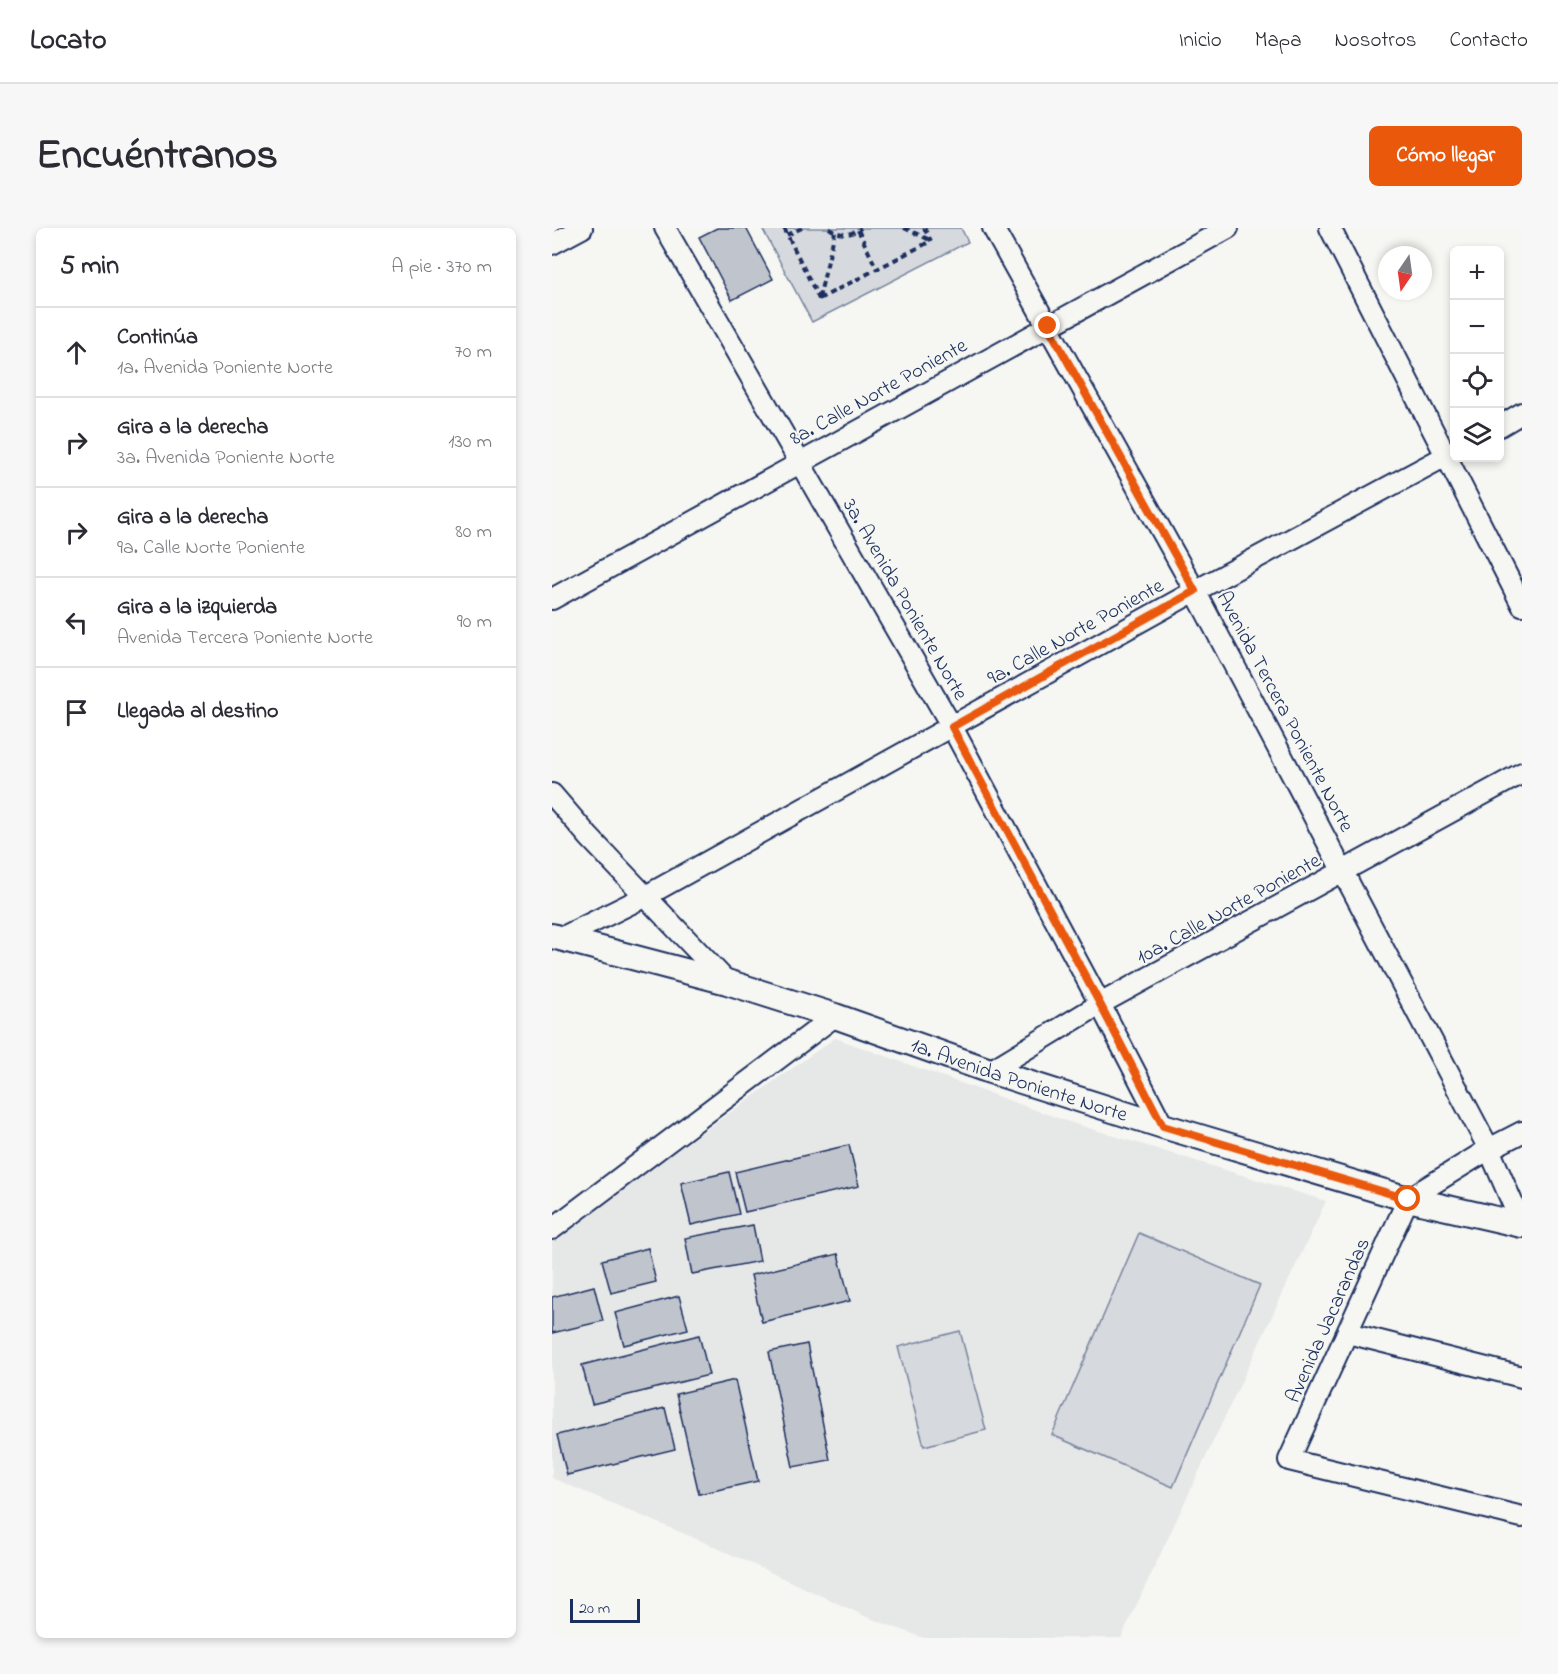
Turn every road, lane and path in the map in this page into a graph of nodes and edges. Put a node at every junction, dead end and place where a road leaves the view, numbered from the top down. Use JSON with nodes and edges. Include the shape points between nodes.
{"nodes":[{"id":1,"x":582,"y":228,"type":"edge"},
{"id":2,"x":665,"y":228,"type":"edge"},
{"id":3,"x":784,"y":228,"type":"edge"},
{"id":4,"x":802,"y":228,"type":"edge"},
{"id":5,"x":829,"y":228,"type":"edge"},
{"id":6,"x":904,"y":228,"type":"edge"},
{"id":7,"x":924,"y":228,"type":"edge"},
{"id":8,"x":993,"y":228,"type":"edge"},
{"id":9,"x":1228,"y":228,"type":"edge"},
{"id":10,"x":1330,"y":228,"type":"edge"},
{"id":11,"x":860,"y":229,"type":"edge"},
{"id":12,"x":835,"y":232,"type":"junction"},
{"id":13,"x":787,"y":235,"type":"junction"},
{"id":14,"x":931,"y":241,"type":"junction"},
{"id":15,"x":552,"y":244,"type":"edge"},
{"id":16,"x":877,"y":269,"type":"junction"},
{"id":17,"x":819,"y":299,"type":"junction"},
{"id":18,"x":1048,"y":326,"type":"junction"},
{"id":19,"x":1522,"y":413,"type":"edge"},
{"id":20,"x":1504,"y":424,"type":"edge"},
{"id":21,"x":1450,"y":451,"type":"edge"},
{"id":22,"x":1450,"y":454,"type":"edge"},
{"id":23,"x":799,"y":462,"type":"junction"},
{"id":24,"x":1455,"y":462,"type":"edge"},
{"id":25,"x":1195,"y":591,"type":"junction"},
{"id":26,"x":552,"y":599,"type":"edge"},
{"id":27,"x":1522,"y":605,"type":"edge"},
{"id":28,"x":952,"y":727,"type":"junction"},
{"id":29,"x":1522,"y":773,"type":"edge"},
{"id":30,"x":552,"y":794,"type":"edge"},
{"id":31,"x":1344,"y":872,"type":"junction"},
{"id":32,"x":644,"y":897,"type":"junction"},
{"id":33,"x":556,"y":937,"type":"edge"},
{"id":34,"x":727,"y":982,"type":"junction"},
{"id":35,"x":1100,"y":1004,"type":"junction"},
{"id":36,"x":835,"y":1016,"type":"junction"},
{"id":37,"x":990,"y":1071,"type":"junction"},
{"id":38,"x":1163,"y":1126,"type":"junction"},
{"id":39,"x":1522,"y":1132,"type":"edge"},
{"id":40,"x":1490,"y":1149,"type":"junction"},
{"id":41,"x":1408,"y":1199,"type":"junction"},
{"id":42,"x":1522,"y":1225,"type":"edge"},
{"id":43,"x":552,"y":1229,"type":"edge"},
{"id":44,"x":1348,"y":1334,"type":"junction"},
{"id":45,"x":1522,"y":1377,"type":"edge"},
{"id":46,"x":1522,"y":1517,"type":"edge"}],
"edges":[{"from":1,"to":15,"type":"street"},
{"from":2,"to":23,"type":"street","name":"3a. Avenida Poniente Norte"},
{"from":3,"to":13,"type":"path"},
{"from":4,"to":13,"type":"path"},
{"from":5,"to":12,"type":"path"},
{"from":6,"to":14,"type":"path"},
{"from":7,"to":14,"type":"path"},
{"from":8,"to":18,"type":"street","name":"Avenida Tercera Poniente Norte"},
{"from":9,"to":18,"type":"street","name":"8a. Calle Norte Poniente"},
{"from":10,"to":21,"type":"street"},
{"from":11,"to":12,"type":"path"},
{"from":11,"to":16,"type":"path"},
{"from":12,"to":17,"type":"path"},
{"from":13,"to":17,"type":"path"},
{"from":14,"to":16,"type":"path"},
{"from":16,"to":17,"type":"path"},
{"from":18,"to":23,"type":"street","name":"8a. Calle Norte Poniente"},
{"from":18,"to":25,"type":"street","name":"Avenida Tercera Poniente Norte"},
{"from":19,"to":20,"type":"street"},
{"from":22,"to":25,"type":"street","name":"9a. Calle Norte Poniente"},
{"from":23,"to":26,"type":"street","name":"8a. Calle Norte Poniente"},
{"from":23,"to":28,"type":"street","name":"3a. Avenida Poniente Norte"},
{"from":24,"to":27,"type":"street"},
{"from":25,"to":28,"type":"street","name":"9a. Calle Norte Poniente"},
{"from":25,"to":31,"type":"street","name":"Avenida Tercera Poniente Norte"},
{"from":28,"to":32,"type":"street","name":"9a. Calle Norte Poniente"},
{"from":28,"to":35,"type":"street","name":"3a. Avenida Poniente Norte"},
{"from":29,"to":31,"type":"street","name":"10a. Calle Norte Poniente"},
{"from":30,"to":32,"type":"street"},
{"from":31,"to":35,"type":"street","name":"10a. Calle Norte Poniente"},
{"from":31,"to":40,"type":"street","name":"Avenida Tercera Poniente Norte"},
{"from":32,"to":33,"type":"street","name":"9a. Calle Norte Poniente"},
{"from":32,"to":34,"type":"street"},
{"from":33,"to":34,"type":"street","name":"1a. Avenida Poniente Norte"},
{"from":34,"to":36,"type":"street","name":"1a. Avenida Poniente Norte"},
{"from":35,"to":37,"type":"street","name":"10a. Calle Norte Poniente"},
{"from":35,"to":38,"type":"street","name":"3a. Avenida Poniente Norte"},
{"from":36,"to":37,"type":"street","name":"1a. Avenida Poniente Norte"},
{"from":36,"to":43,"type":"street"},
{"from":37,"to":38,"type":"street","name":"1a. Avenida Poniente Norte"},
{"from":38,"to":41,"type":"street","name":"1a. Avenida Poniente Norte"},
{"from":39,"to":40,"type":"street"},
{"from":40,"to":41,"type":"street"},
{"from":40,"to":42,"type":"street","name":"Avenida Tercera Poniente Norte"},
{"from":41,"to":42,"type":"street","name":"1a. Avenida Poniente Norte"},
{"from":41,"to":44,"type":"street","name":"Avenida Jacarandas"},
{"from":44,"to":45,"type":"street"},
{"from":44,"to":46,"type":"street","name":"Avenida Jacarandas","via":[[1289,1460]]}]}
